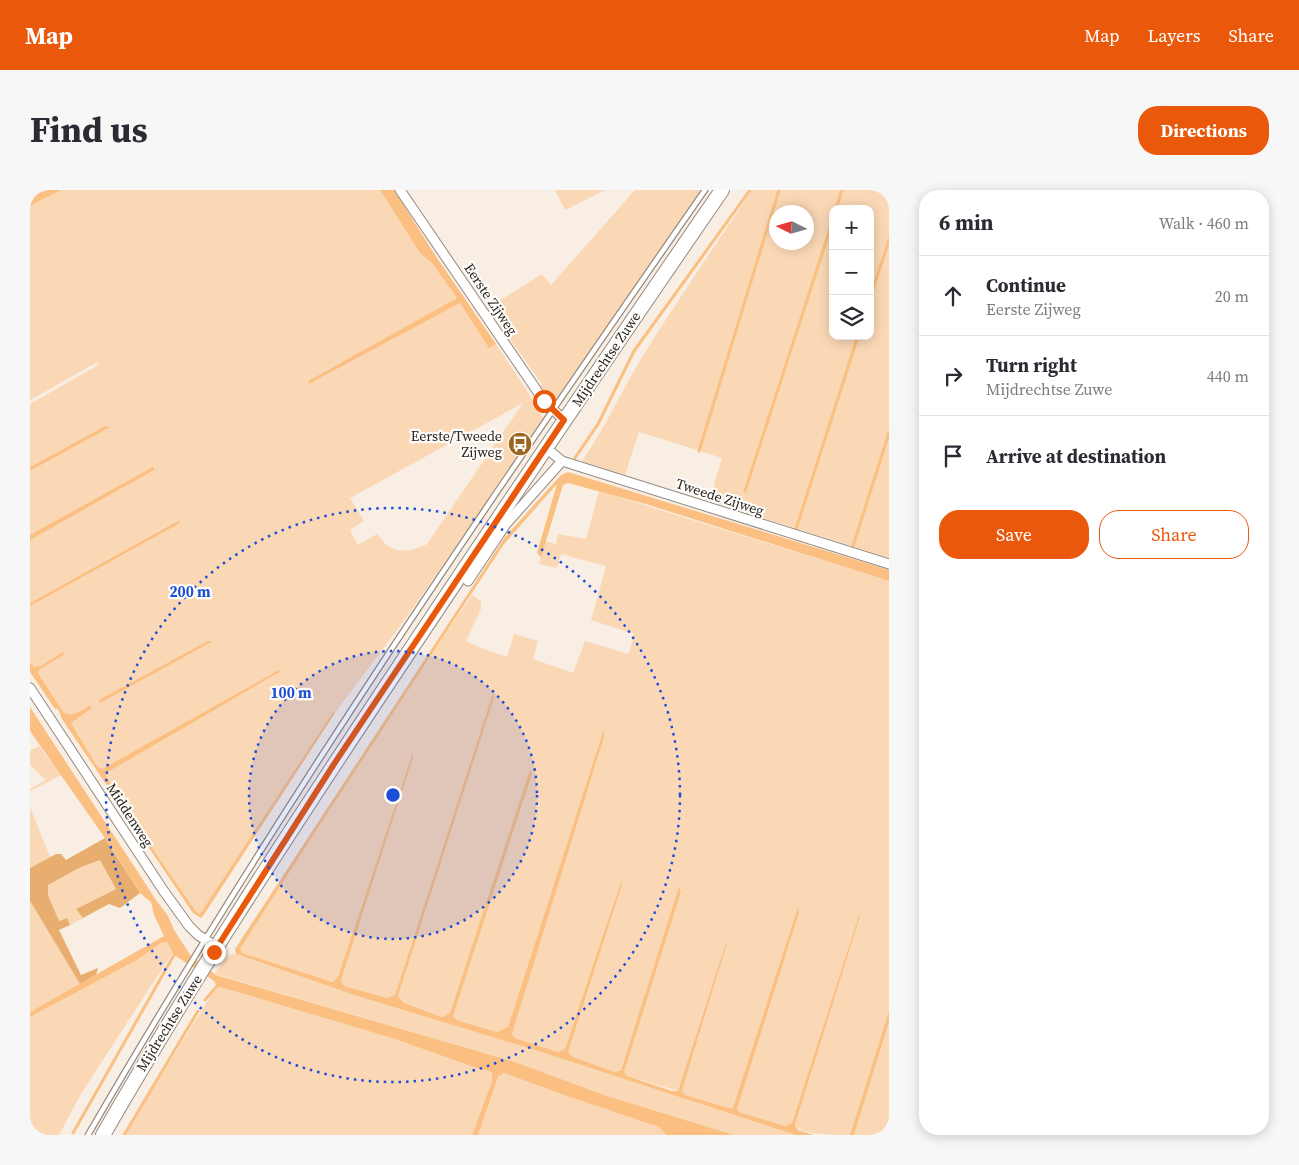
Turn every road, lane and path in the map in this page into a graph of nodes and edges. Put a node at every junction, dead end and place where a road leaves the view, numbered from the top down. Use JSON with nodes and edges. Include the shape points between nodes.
{"nodes":[{"id":1,"x":400,"y":190,"type":"edge"},
{"id":2,"x":705,"y":190,"type":"edge"},
{"id":3,"x":722,"y":190,"type":"edge"},
{"id":4,"x":553,"y":411,"type":"junction"},
{"id":5,"x":564,"y":420,"type":"junction"},
{"id":6,"x":546,"y":448,"type":"junction"},
{"id":7,"x":562,"y":461,"type":"junction"},
{"id":8,"x":889,"y":564,"type":"edge"},
{"id":9,"x":468,"y":581,"type":"dead end"},
{"id":10,"x":30,"y":688,"type":"edge"},
{"id":11,"x":211,"y":943,"type":"junction"},
{"id":12,"x":191,"y":975,"type":"junction"},
{"id":13,"x":88,"y":1135,"type":"edge"},
{"id":14,"x":103,"y":1135,"type":"edge"}],
"edges":[{"from":1,"to":4,"type":"street","name":"Eerste Zijweg"},
{"from":2,"to":4,"type":"lane","name":"Mijdrechtse Zuwe"},
{"from":3,"to":5,"type":"main road","name":"Mijdrechtse Zuwe"},
{"from":4,"to":5,"type":"street","name":"Eerste Zijweg"},
{"from":4,"to":11,"type":"lane","name":"Mijdrechtse Zuwe","via":[[345,718]]},
{"from":5,"to":6,"type":"main road","name":"Mijdrechtse Zuwe"},
{"from":6,"to":7,"type":"street","name":"Tweede Zijweg"},
{"from":6,"to":11,"type":"main road","name":"Mijdrechtse Zuwe"},
{"from":7,"to":8,"type":"street","name":"Tweede Zijweg"},
{"from":7,"to":9,"type":"street","via":[[506,524]]},
{"from":10,"to":11,"type":"street","name":"Middenweg","via":[[163,890],[189,926]]},
{"from":11,"to":12,"type":"lane","name":"Mijdrechtse Zuwe","via":[[197,953]]},
{"from":11,"to":12,"type":"main road","name":"Mijdrechtse Zuwe","via":[[206,964]]},
{"from":12,"to":13,"type":"lane","name":"Mijdrechtse Zuwe"},
{"from":12,"to":14,"type":"main road","name":"Mijdrechtse Zuwe"}]}
